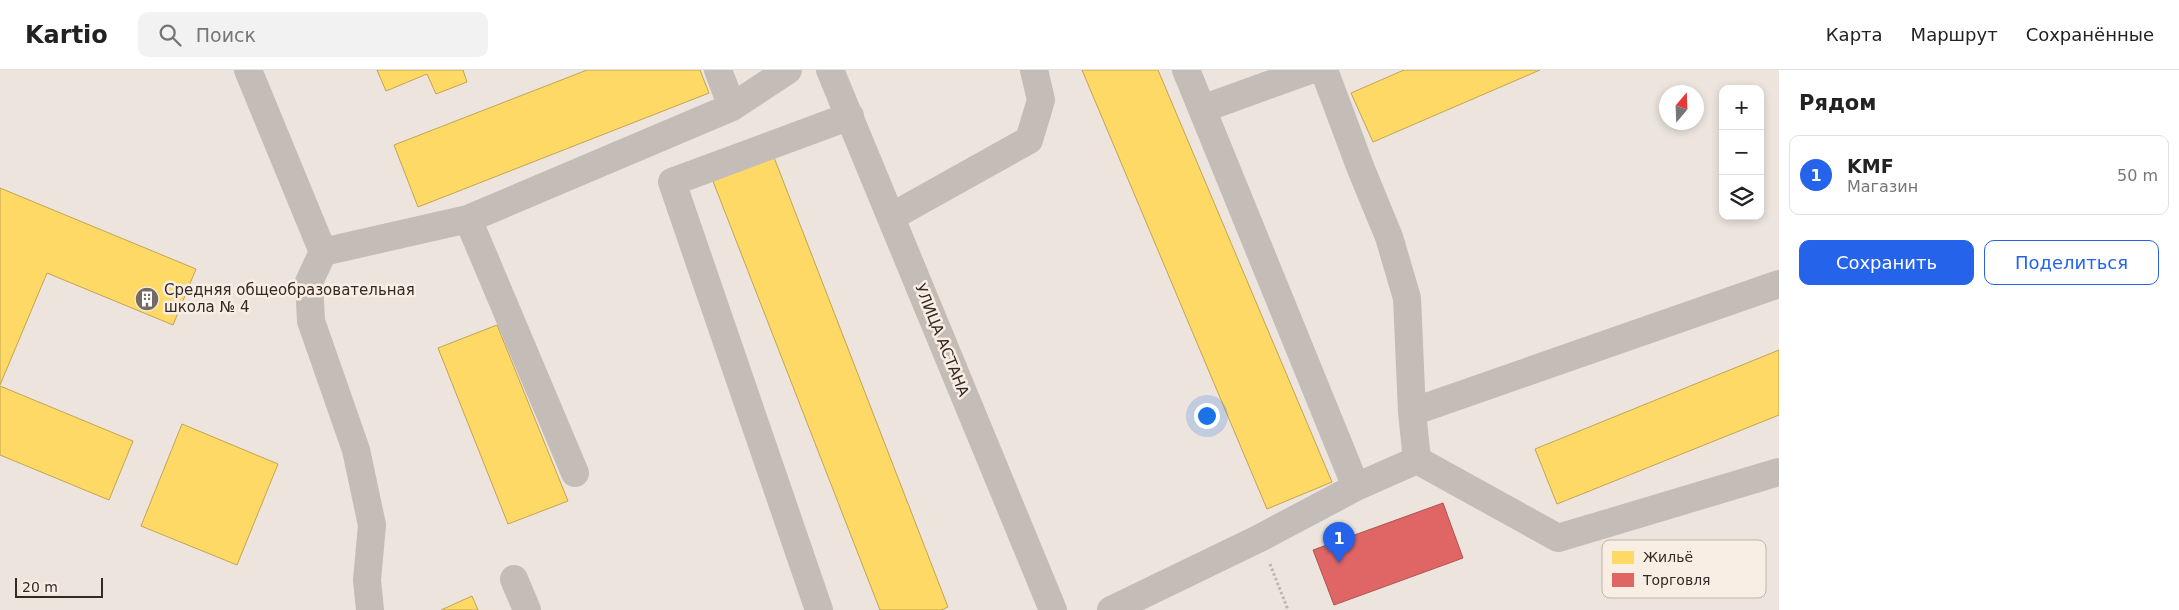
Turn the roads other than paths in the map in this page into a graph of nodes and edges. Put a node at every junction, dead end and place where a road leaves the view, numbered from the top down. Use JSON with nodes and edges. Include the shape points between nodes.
{"nodes":[{"id":1,"x":248,"y":70,"type":"edge"},
{"id":2,"x":718,"y":70,"type":"edge"},
{"id":3,"x":788,"y":70,"type":"edge"},
{"id":4,"x":830,"y":70,"type":"edge"},
{"id":5,"x":1034,"y":70,"type":"edge"},
{"id":6,"x":1186,"y":70,"type":"edge"},
{"id":7,"x":1310,"y":70,"type":"edge"},
{"id":8,"x":1324,"y":70,"type":"edge"},
{"id":9,"x":732,"y":107,"type":"junction"},
{"id":10,"x":1202,"y":108,"type":"junction"},
{"id":11,"x":850,"y":116,"type":"junction"},
{"id":12,"x":892,"y":218,"type":"junction"},
{"id":13,"x":468,"y":219,"type":"junction"},
{"id":14,"x":323,"y":252,"type":"junction"},
{"id":15,"x":1779,"y":284,"type":"edge"},
{"id":16,"x":1412,"y":412,"type":"junction"},
{"id":17,"x":1417,"y":460,"type":"junction"},
{"id":18,"x":1779,"y":472,"type":"edge"},
{"id":19,"x":575,"y":473,"type":"dead end"},
{"id":20,"x":1356,"y":486,"type":"junction"},
{"id":21,"x":514,"y":579,"type":"dead end"},
{"id":22,"x":370,"y":610,"type":"edge"},
{"id":23,"x":526,"y":610,"type":"edge"},
{"id":24,"x":819,"y":610,"type":"edge"},
{"id":25,"x":1053,"y":610,"type":"edge"},
{"id":26,"x":1111,"y":610,"type":"edge"}],
"edges":[{"from":1,"to":14,"type":"street"},
{"from":2,"to":9,"type":"street"},
{"from":3,"to":9,"type":"street"},
{"from":4,"to":11,"type":"street","name":"УЛИЦА АСТАНА"},
{"from":5,"to":12,"type":"street","via":[[1041,100],[1029,140]]},
{"from":6,"to":10,"type":"street"},
{"from":7,"to":10,"type":"street"},
{"from":8,"to":16,"type":"street","via":[[1390,237],[1407,298]]},
{"from":9,"to":13,"type":"street"},
{"from":10,"to":20,"type":"street"},
{"from":11,"to":12,"type":"street","name":"УЛИЦА АСТАНА"},
{"from":11,"to":24,"type":"street","via":[[672,182]]},
{"from":12,"to":25,"type":"street","name":"УЛИЦА АСТАНА"},
{"from":13,"to":14,"type":"street"},
{"from":13,"to":19,"type":"street"},
{"from":14,"to":22,"type":"street","via":[[309,282],[311,321],[356,450],[372,525],[368,580]]},
{"from":15,"to":16,"type":"street"},
{"from":16,"to":17,"type":"street"},
{"from":17,"to":18,"type":"street","via":[[1558,538]]},
{"from":17,"to":20,"type":"street"},
{"from":20,"to":26,"type":"street","via":[[1260,538]]},
{"from":21,"to":23,"type":"street"}]}
